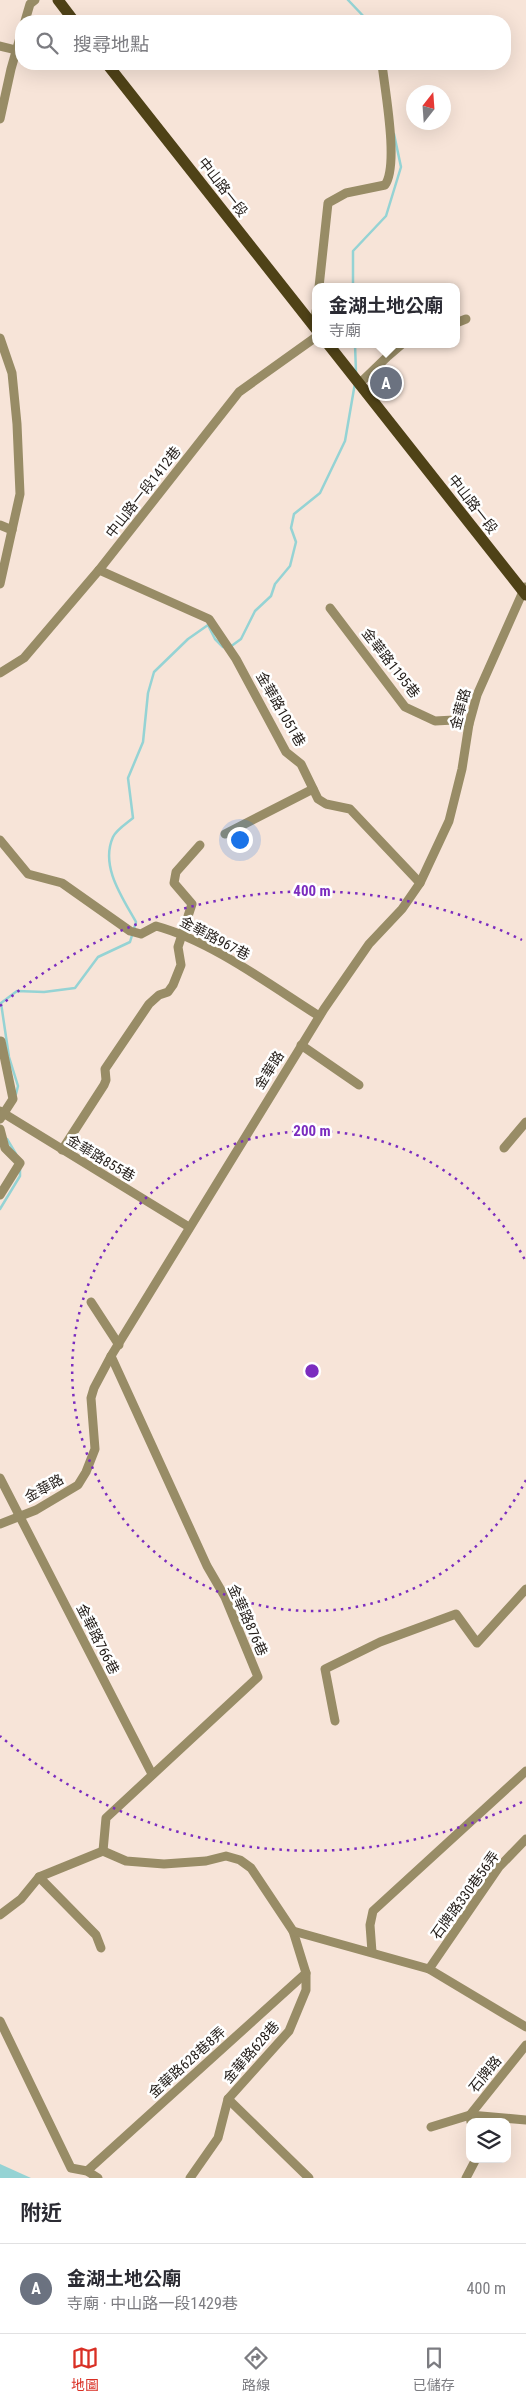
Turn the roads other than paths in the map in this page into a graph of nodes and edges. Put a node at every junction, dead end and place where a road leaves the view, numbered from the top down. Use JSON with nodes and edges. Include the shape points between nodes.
{"nodes":[{"id":1,"x":35,"y":0,"type":"edge"},
{"id":2,"x":58,"y":0,"type":"edge"},
{"id":3,"x":27,"y":15,"type":"edge"},
{"id":4,"x":69,"y":15,"type":"edge"},
{"id":5,"x":0,"y":46,"type":"edge"},
{"id":6,"x":15,"y":50,"type":"edge"},
{"id":7,"x":15,"y":54,"type":"edge"},
{"id":8,"x":111,"y":70,"type":"edge"},
{"id":9,"x":383,"y":70,"type":"edge"},
{"id":10,"x":0,"y":119,"type":"edge"},
{"id":11,"x":319,"y":283,"type":"edge"},
{"id":12,"x":466,"y":319,"type":"dead end"},
{"id":13,"x":460,"y":321,"type":"edge"},
{"id":14,"x":312,"y":327,"type":"edge"},
{"id":15,"x":312,"y":333,"type":"edge"},
{"id":16,"x":0,"y":338,"type":"edge"},
{"id":17,"x":331,"y":348,"type":"edge"},
{"id":18,"x":397,"y":348,"type":"edge"},
{"id":19,"x":359,"y":384,"type":"junction"},
{"id":20,"x":0,"y":525,"type":"edge"},
{"id":21,"x":12,"y":530,"type":"junction"},
{"id":22,"x":99,"y":570,"type":"junction"},
{"id":23,"x":0,"y":584,"type":"edge"},
{"id":24,"x":525,"y":591,"type":"edge"},
{"id":25,"x":330,"y":608,"type":"dead end"},
{"id":26,"x":0,"y":673,"type":"edge"},
{"id":27,"x":469,"y":724,"type":"junction"},
{"id":28,"x":313,"y":789,"type":"junction"},
{"id":29,"x":225,"y":834,"type":"dead end"},
{"id":30,"x":0,"y":840,"type":"edge"},
{"id":31,"x":200,"y":845,"type":"dead end"},
{"id":32,"x":420,"y":884,"type":"junction"},
{"id":33,"x":181,"y":936,"type":"junction"},
{"id":34,"x":320,"y":1016,"type":"junction"},
{"id":35,"x":1,"y":1041,"type":"dead end"},
{"id":36,"x":301,"y":1045,"type":"junction"},
{"id":37,"x":359,"y":1085,"type":"dead end"},
{"id":38,"x":4,"y":1115,"type":"edge"},
{"id":39,"x":526,"y":1122,"type":"edge"},
{"id":40,"x":0,"y":1129,"type":"edge"},
{"id":41,"x":504,"y":1148,"type":"dead end"},
{"id":42,"x":62,"y":1150,"type":"junction"},
{"id":43,"x":0,"y":1195,"type":"edge"},
{"id":44,"x":189,"y":1227,"type":"junction"},
{"id":45,"x":91,"y":1302,"type":"dead end"},
{"id":46,"x":118,"y":1345,"type":"junction"},
{"id":47,"x":111,"y":1356,"type":"junction"},
{"id":48,"x":0,"y":1478,"type":"edge"},
{"id":49,"x":20,"y":1516,"type":"junction"},
{"id":50,"x":0,"y":1524,"type":"edge"},
{"id":51,"x":526,"y":1589,"type":"edge"},
{"id":52,"x":336,"y":1721,"type":"dead end"},
{"id":53,"x":526,"y":1771,"type":"edge"},
{"id":54,"x":152,"y":1774,"type":"junction"},
{"id":55,"x":526,"y":1839,"type":"edge"},
{"id":56,"x":103,"y":1851,"type":"junction"},
{"id":57,"x":39,"y":1877,"type":"junction"},
{"id":58,"x":0,"y":1915,"type":"edge"},
{"id":59,"x":293,"y":1931,"type":"junction"},
{"id":60,"x":101,"y":1948,"type":"dead end"},
{"id":61,"x":372,"y":1952,"type":"junction"},
{"id":62,"x":430,"y":1969,"type":"junction"},
{"id":63,"x":306,"y":1973,"type":"junction"},
{"id":64,"x":0,"y":2021,"type":"edge"},
{"id":65,"x":526,"y":2027,"type":"edge"},
{"id":66,"x":526,"y":2045,"type":"edge"},
{"id":67,"x":228,"y":2099,"type":"junction"},
{"id":68,"x":470,"y":2118,"type":"edge"},
{"id":69,"x":466,"y":2119,"type":"edge"},
{"id":70,"x":511,"y":2119,"type":"edge"},
{"id":71,"x":526,"y":2120,"type":"edge"},
{"id":72,"x":431,"y":2127,"type":"dead end"},
{"id":73,"x":474,"y":2163,"type":"edge"},
{"id":74,"x":86,"y":2171,"type":"junction"},
{"id":75,"x":98,"y":2178,"type":"edge"},
{"id":76,"x":190,"y":2178,"type":"edge"},
{"id":77,"x":309,"y":2178,"type":"edge"},
{"id":78,"x":466,"y":2178,"type":"edge"}],
"edges":[{"from":1,"to":3,"type":"street"},
{"from":2,"to":4,"type":"main road"},
{"from":5,"to":6,"type":"street"},
{"from":7,"to":10,"type":"street"},
{"from":8,"to":14,"type":"main road","name":"中山路一段"},
{"from":9,"to":11,"type":"street","via":[[392,162],[390,178],[385,185],[346,193],[328,203]]},
{"from":12,"to":13,"type":"street"},
{"from":15,"to":22,"type":"street","name":"中山路一段1412巷","via":[[239,392]]},
{"from":16,"to":21,"type":"street","via":[[12,373],[17,424],[20,494]]},
{"from":17,"to":19,"type":"main road","name":"中山路一段"},
{"from":18,"to":19,"type":"street"},
{"from":19,"to":24,"type":"main road","name":"中山路一段"},
{"from":20,"to":21,"type":"street"},
{"from":21,"to":23,"type":"street"},
{"from":22,"to":26,"type":"street","name":"中山路一段1412巷","via":[[24,658]]},
{"from":22,"to":28,"type":"street","name":"金華路1051巷","via":[[209,619],[236,659],[286,752],[301,764]]},
{"from":24,"to":27,"type":"street","name":"金華路","via":[[477,695]]},
{"from":25,"to":27,"type":"street","name":"金華路1195巷","via":[[405,707],[435,721],[454,720]]},
{"from":27,"to":32,"type":"street","name":"金華路","via":[[449,821]]},
{"from":28,"to":29,"type":"street"},
{"from":28,"to":32,"type":"street","name":"金華路1051巷","via":[[318,799],[326,804],[350,809]]},
{"from":30,"to":33,"type":"street","name":"金華路967巷","via":[[28,874],[57,880],[73,888],[130,931],[141,934],[156,926]]},
{"from":31,"to":33,"type":"street","via":[[176,872],[174,883],[192,904]]},
{"from":32,"to":34,"type":"street","name":"金華路","via":[[369,944]]},
{"from":33,"to":34,"type":"street","name":"金華路967巷","via":[[225,958]]},
{"from":33,"to":42,"type":"street","via":[[178,947],[181,965],[173,985],[149,1004],[117,1050],[105,1069],[104,1085]]},
{"from":34,"to":36,"type":"street","name":"金華路"},
{"from":35,"to":38,"type":"street","via":[[13,1099]]},
{"from":36,"to":37,"type":"street"},
{"from":36,"to":44,"type":"street","name":"金華路"},
{"from":38,"to":42,"type":"street","name":"金華路855巷"},
{"from":39,"to":41,"type":"street"},
{"from":40,"to":43,"type":"street","via":[[5,1148],[20,1163]]},
{"from":42,"to":44,"type":"street","name":"金華路855巷"},
{"from":44,"to":46,"type":"street","name":"金華路"},
{"from":45,"to":46,"type":"street"},
{"from":46,"to":47,"type":"street","name":"金華路"},
{"from":47,"to":49,"type":"street","name":"金華路","via":[[91,1398],[94,1449],[86,1472],[78,1485],[57,1499]]},
{"from":47,"to":54,"type":"street","name":"金華路876巷","via":[[207,1566],[225,1597],[258,1677]]},
{"from":48,"to":49,"type":"street","name":"金華路766巷"},
{"from":49,"to":50,"type":"street","name":"金華路"},
{"from":49,"to":54,"type":"street","name":"金華路766巷"},
{"from":51,"to":52,"type":"street","via":[[477,1643],[456,1614],[380,1642],[325,1669]]},
{"from":53,"to":61,"type":"street","via":[[373,1911],[370,1925]]},
{"from":54,"to":56,"type":"street","name":"金華路876巷","via":[[106,1818]]},
{"from":55,"to":62,"type":"street","name":"石牌路330巷56弄","via":[[499,1867]]},
{"from":56,"to":57,"type":"street"},
{"from":56,"to":59,"type":"street","name":"金華路628巷","via":[[126,1861],[145,1863],[206,1861],[226,1856],[240,1860],[251,1868]]},
{"from":57,"to":58,"type":"street","via":[[21,1900]]},
{"from":57,"to":60,"type":"street","via":[[96,1935]]},
{"from":59,"to":61,"type":"street"},
{"from":59,"to":63,"type":"street","name":"金華路628巷"},
{"from":61,"to":62,"type":"street"},
{"from":62,"to":65,"type":"street"},
{"from":63,"to":67,"type":"street","name":"金華路628巷","via":[[306,1990],[289,2032]]},
{"from":63,"to":74,"type":"street","name":"金華路628巷8弄"},
{"from":64,"to":74,"type":"street","via":[[71,2168]]},
{"from":66,"to":68,"type":"street","name":"石牌路"},
{"from":67,"to":76,"type":"street","name":"金華路628巷","via":[[218,2138]]},
{"from":67,"to":77,"type":"street"},
{"from":69,"to":72,"type":"street"},
{"from":70,"to":71,"type":"street"},
{"from":73,"to":78,"type":"street"},
{"from":74,"to":75,"type":"street"}]}
